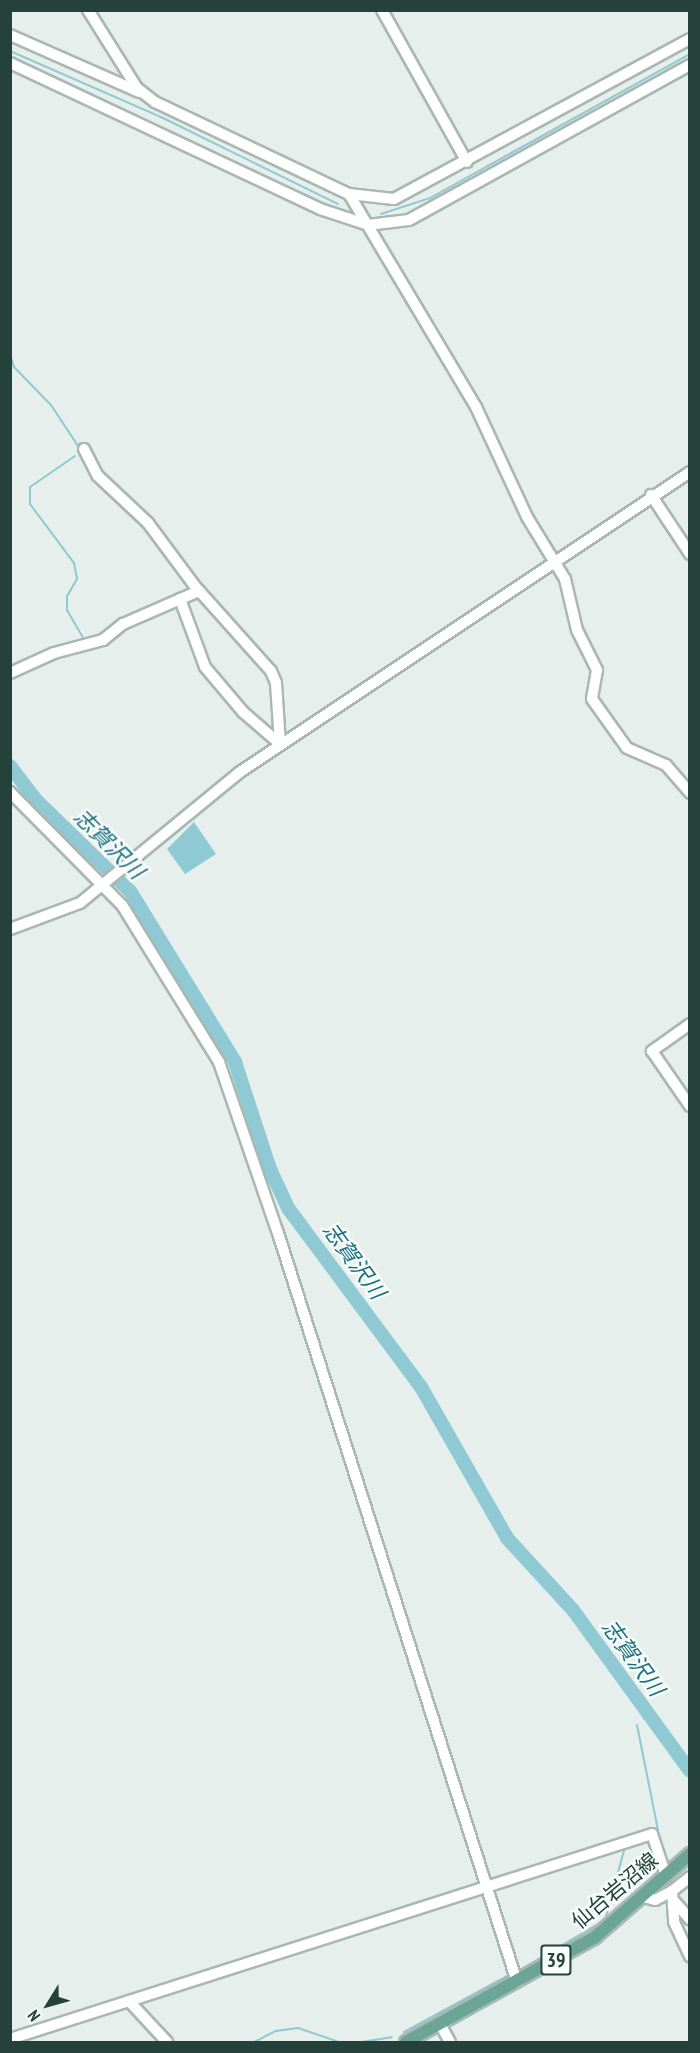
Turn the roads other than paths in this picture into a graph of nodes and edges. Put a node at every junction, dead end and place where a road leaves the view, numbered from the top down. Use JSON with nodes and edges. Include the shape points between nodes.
{"nodes":[{"id":1,"x":88,"y":10,"type":"edge"},
{"id":2,"x":382,"y":10,"type":"edge"},
{"id":3,"x":10,"y":35,"type":"edge"},
{"id":4,"x":690,"y":39,"type":"edge"},
{"id":5,"x":10,"y":63,"type":"edge"},
{"id":6,"x":690,"y":64,"type":"edge"},
{"id":7,"x":143,"y":93,"type":"junction"},
{"id":8,"x":467,"y":162,"type":"junction"},
{"id":9,"x":349,"y":194,"type":"junction"},
{"id":10,"x":368,"y":225,"type":"junction"},
{"id":11,"x":84,"y":449,"type":"dead end"},
{"id":12,"x":690,"y":472,"type":"edge"},
{"id":13,"x":651,"y":495,"type":"junction"},
{"id":14,"x":690,"y":554,"type":"edge"},
{"id":15,"x":557,"y":564,"type":"junction"},
{"id":16,"x":199,"y":591,"type":"junction"},
{"id":17,"x":180,"y":599,"type":"junction"},
{"id":18,"x":10,"y":673,"type":"edge"},
{"id":19,"x":280,"y":744,"type":"junction"},
{"id":20,"x":10,"y":792,"type":"edge"},
{"id":21,"x":690,"y":794,"type":"edge"},
{"id":22,"x":105,"y":884,"type":"junction"},
{"id":23,"x":10,"y":929,"type":"edge"},
{"id":24,"x":690,"y":1024,"type":"edge"},
{"id":25,"x":690,"y":1106,"type":"edge"},
{"id":26,"x":690,"y":1854,"type":"edge"},
{"id":27,"x":666,"y":1876,"type":"junction"},
{"id":28,"x":689,"y":1881,"type":"edge"},
{"id":29,"x":487,"y":1886,"type":"junction"},
{"id":30,"x":644,"y":1897,"type":"junction"},
{"id":31,"x":673,"y":1897,"type":"junction"},
{"id":32,"x":690,"y":1919,"type":"edge"},
{"id":33,"x":690,"y":1957,"type":"edge"},
{"id":34,"x":517,"y":1982,"type":"junction"},
{"id":35,"x":129,"y":2001,"type":"junction"},
{"id":36,"x":440,"y":2024,"type":"junction"},
{"id":37,"x":10,"y":2039,"type":"edge"},
{"id":38,"x":167,"y":2043,"type":"edge"},
{"id":39,"x":405,"y":2043,"type":"edge"},
{"id":40,"x":450,"y":2043,"type":"edge"}],
"edges":[{"from":1,"to":7,"type":"street"},
{"from":2,"to":8,"type":"street"},
{"from":3,"to":7,"type":"street"},
{"from":4,"to":8,"type":"street"},
{"from":5,"to":10,"type":"street","via":[[320,209]]},
{"from":6,"to":10,"type":"street","via":[[409,220]]},
{"from":7,"to":9,"type":"street"},
{"from":8,"to":9,"type":"street","via":[[394,199]]},
{"from":9,"to":10,"type":"street"},
{"from":10,"to":15,"type":"street","via":[[486,424],[527,517]]},
{"from":11,"to":16,"type":"street","via":[[98,476],[148,523]]},
{"from":12,"to":13,"type":"street"},
{"from":13,"to":14,"type":"street"},
{"from":13,"to":15,"type":"street"},
{"from":15,"to":19,"type":"street"},
{"from":15,"to":21,"type":"street","via":[[573,601],[577,630],[597,670],[592,699],[627,748],[666,765]]},
{"from":16,"to":17,"type":"street"},
{"from":16,"to":19,"type":"street","via":[[272,671]]},
{"from":17,"to":18,"type":"street","via":[[123,624],[103,640],[54,653]]},
{"from":17,"to":19,"type":"street","via":[[205,667],[243,712]]},
{"from":19,"to":22,"type":"street","via":[[202,801]]},
{"from":20,"to":22,"type":"street"},
{"from":22,"to":23,"type":"street","via":[[69,909]]},
{"from":22,"to":29,"type":"street","via":[[194,1018],[231,1093]]},
{"from":24,"to":25,"type":"street","via":[[652,1051]]},
{"from":26,"to":27,"type":"main road","name":"仙台岩沼線","number":"39"},
{"from":27,"to":29,"type":"street","via":[[652,1834]]},
{"from":27,"to":30,"type":"main road","name":"仙台岩沼線","number":"39"},
{"from":28,"to":31,"type":"street"},
{"from":29,"to":34,"type":"street"},
{"from":29,"to":35,"type":"street"},
{"from":30,"to":31,"type":"street"},
{"from":30,"to":34,"type":"main road","name":"仙台岩沼線","number":"39","via":[[594,1938]]},
{"from":31,"to":32,"type":"street"},
{"from":31,"to":33,"type":"street","via":[[674,1922]]},
{"from":34,"to":36,"type":"main road","name":"仙台岩沼線","number":"39"},
{"from":35,"to":37,"type":"street"},
{"from":35,"to":38,"type":"street"},
{"from":36,"to":39,"type":"main road","name":"仙台岩沼線","number":"39"},
{"from":36,"to":40,"type":"street"}]}
